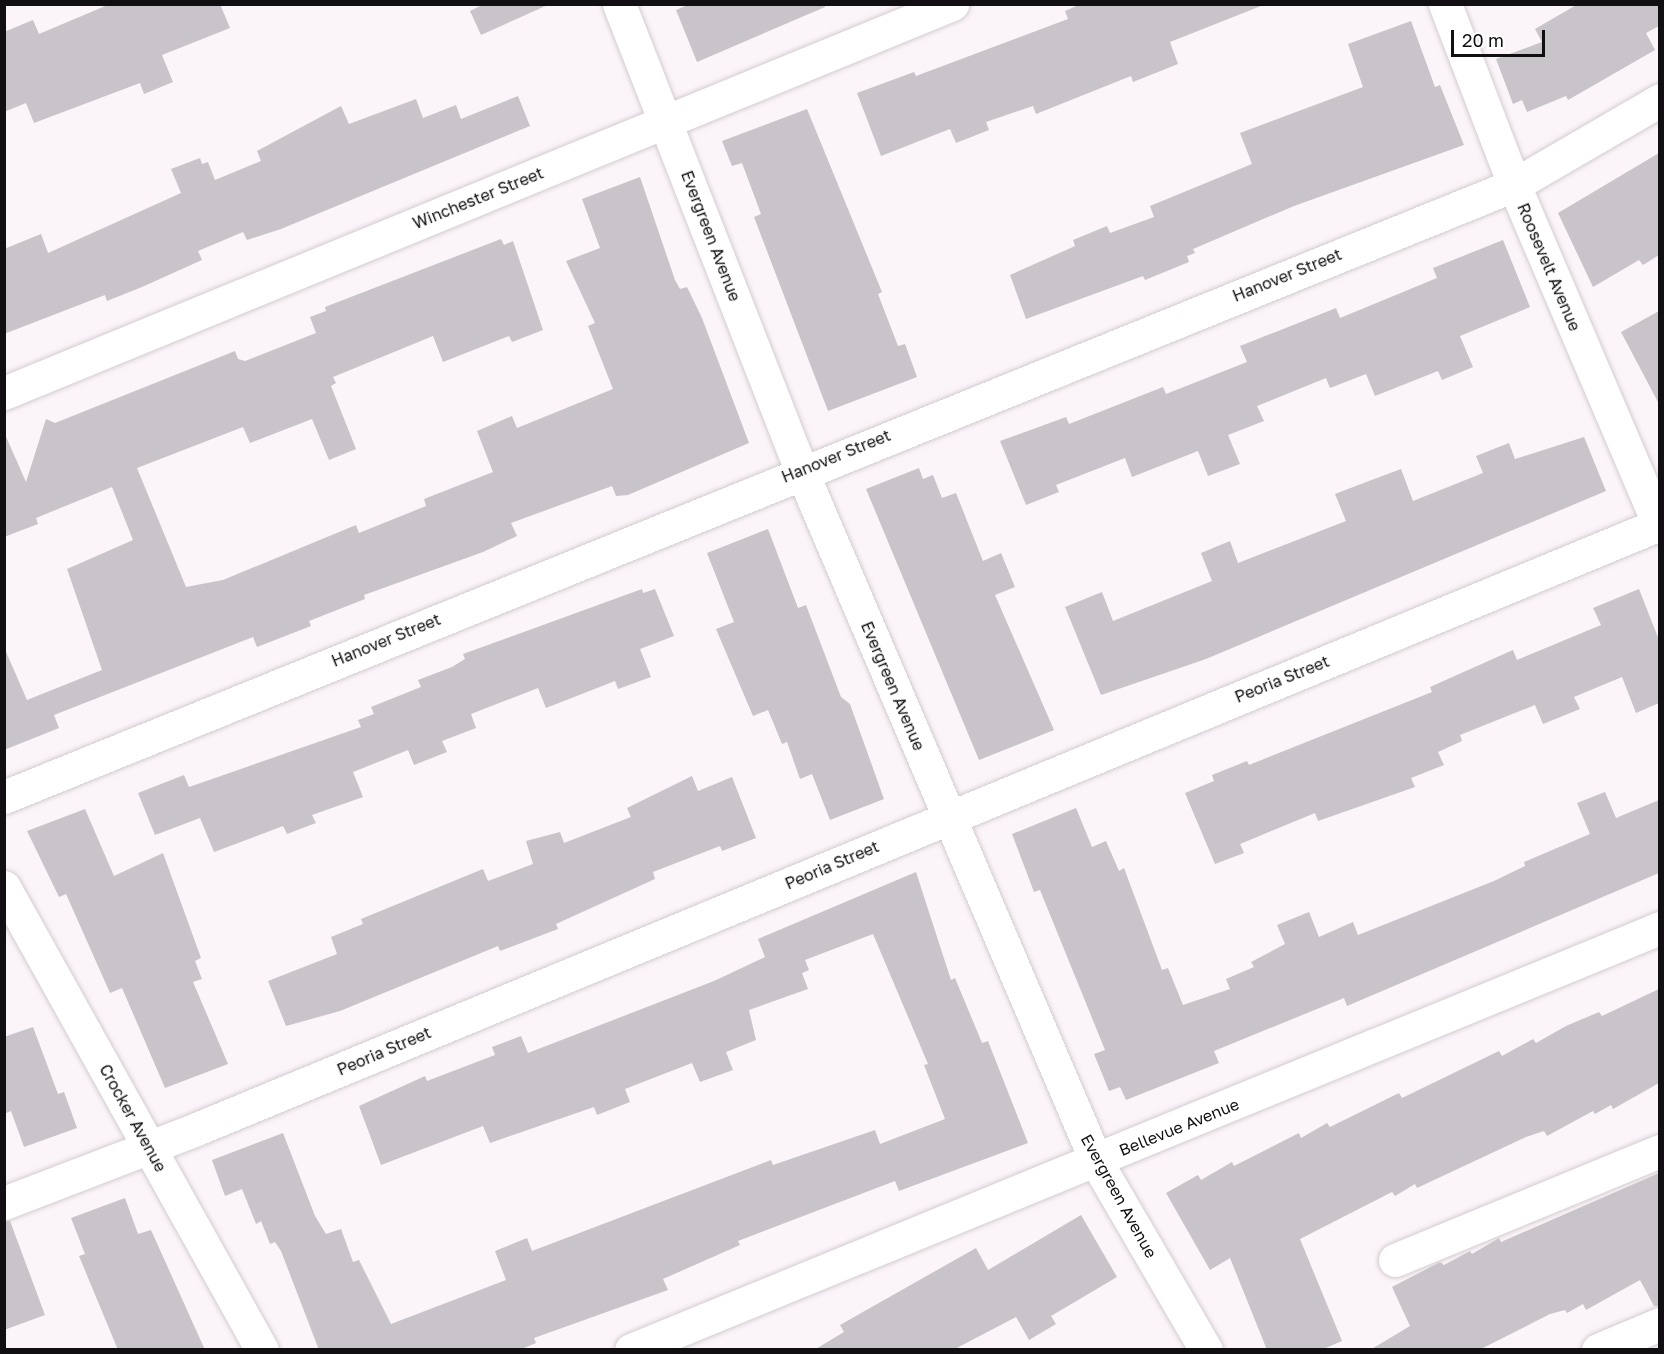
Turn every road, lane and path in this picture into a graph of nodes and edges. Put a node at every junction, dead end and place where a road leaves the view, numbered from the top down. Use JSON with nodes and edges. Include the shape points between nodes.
{"nodes":[{"id":1,"x":619,"y":4,"type":"edge"},
{"id":2,"x":952,"y":4,"type":"edge"},
{"id":3,"x":1445,"y":4,"type":"edge"},
{"id":4,"x":1659,"y":100,"type":"edge"},
{"id":5,"x":666,"y":120,"type":"junction"},
{"id":6,"x":1514,"y":185,"type":"junction"},
{"id":7,"x":4,"y":393,"type":"edge"},
{"id":8,"x":801,"y":470,"type":"junction"},
{"id":9,"x":1659,"y":525,"type":"edge"},
{"id":10,"x":4,"y":797,"type":"edge"},
{"id":11,"x":949,"y":816,"type":"junction"},
{"id":12,"x":4,"y":886,"type":"edge"},
{"id":13,"x":1659,"y":928,"type":"edge"},
{"id":14,"x":150,"y":1148,"type":"junction"},
{"id":15,"x":1659,"y":1151,"type":"edge"},
{"id":16,"x":1096,"y":1161,"type":"junction"},
{"id":17,"x":4,"y":1203,"type":"edge"},
{"id":18,"x":1395,"y":1260,"type":"dead end"},
{"id":19,"x":1659,"y":1323,"type":"edge"},
{"id":20,"x":262,"y":1350,"type":"edge"},
{"id":21,"x":631,"y":1350,"type":"edge"},
{"id":22,"x":1206,"y":1350,"type":"edge"},
{"id":23,"x":1598,"y":1350,"type":"edge"}],
"edges":[{"from":1,"to":5,"type":"street","name":"Evergreen Avenue"},
{"from":2,"to":5,"type":"street","name":"Winchester Street"},
{"from":3,"to":6,"type":"street","name":"Roosevelt Avenue"},
{"from":4,"to":6,"type":"street","name":"Hanover Street"},
{"from":5,"to":7,"type":"street","name":"Winchester Street"},
{"from":5,"to":8,"type":"street","name":"Evergreen Avenue"},
{"from":6,"to":8,"type":"street","name":"Hanover Street"},
{"from":6,"to":9,"type":"street","name":"Roosevelt Avenue"},
{"from":8,"to":10,"type":"street","name":"Hanover Street"},
{"from":8,"to":11,"type":"street","name":"Evergreen Avenue"},
{"from":9,"to":11,"type":"street","name":"Peoria Street"},
{"from":11,"to":14,"type":"street","name":"Peoria Street"},
{"from":11,"to":16,"type":"street","name":"Evergreen Avenue"},
{"from":12,"to":14,"type":"street","name":"Crocker Avenue"},
{"from":13,"to":16,"type":"street","name":"Bellevue Avenue"},
{"from":14,"to":17,"type":"street","name":"Peoria Street"},
{"from":14,"to":20,"type":"street","name":"Crocker Avenue"},
{"from":15,"to":18,"type":"street"},
{"from":16,"to":21,"type":"street","name":"Bellevue Avenue"},
{"from":16,"to":22,"type":"street","name":"Evergreen Avenue"},
{"from":19,"to":23,"type":"street"}]}
